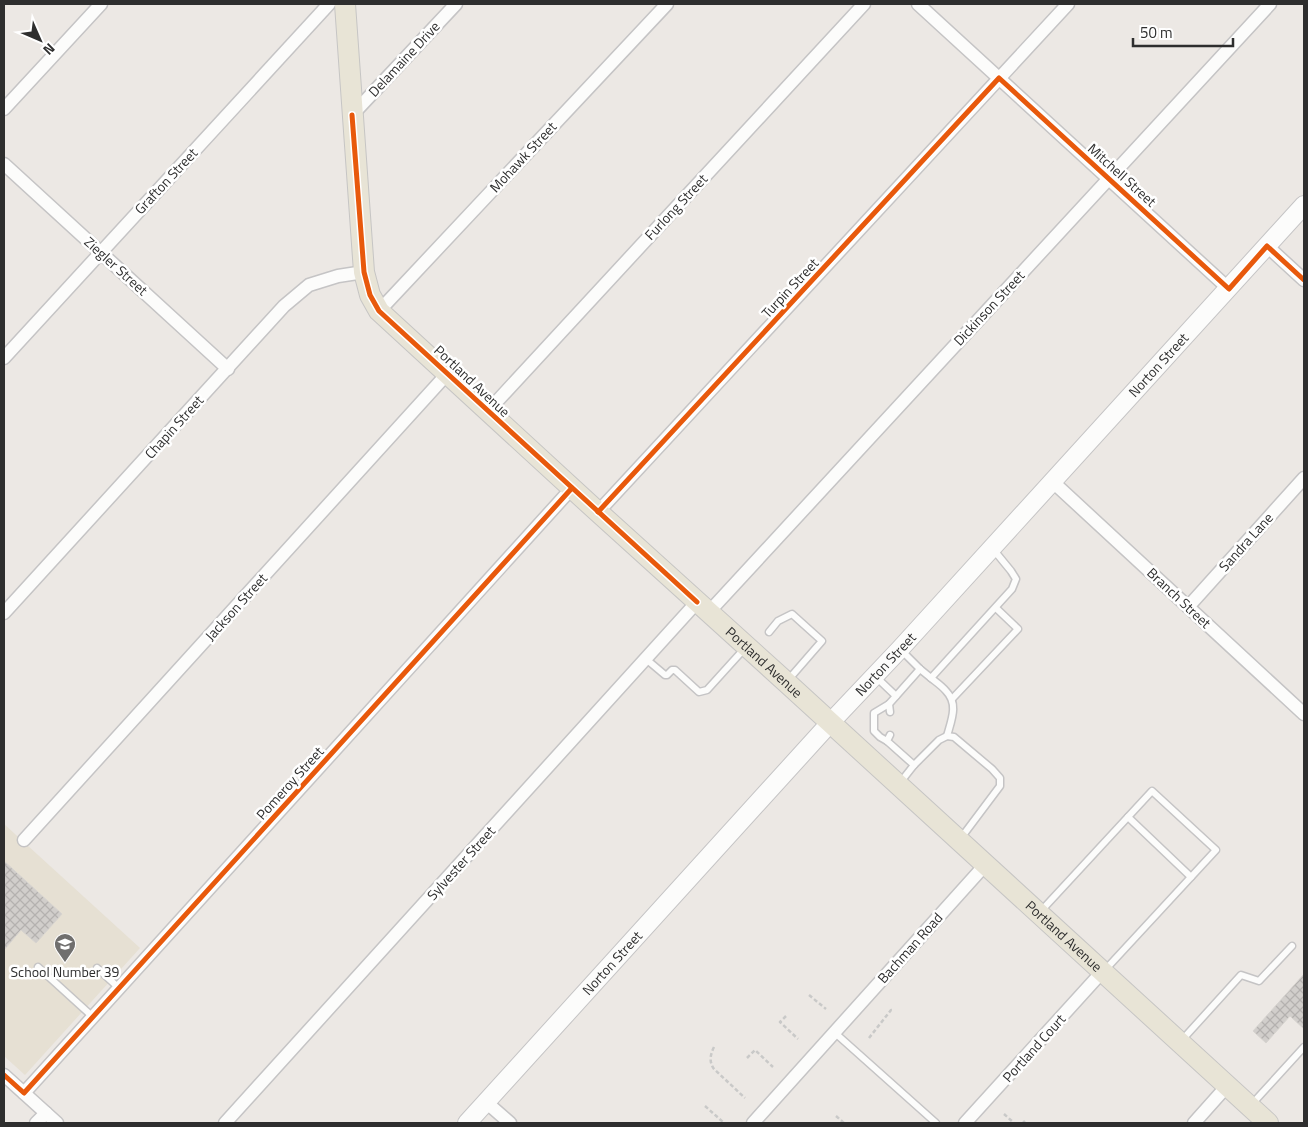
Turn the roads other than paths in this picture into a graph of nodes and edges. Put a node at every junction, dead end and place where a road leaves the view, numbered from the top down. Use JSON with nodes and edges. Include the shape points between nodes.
{"nodes":[{"id":1,"x":101,"y":4,"type":"edge"},
{"id":2,"x":329,"y":4,"type":"edge"},
{"id":3,"x":345,"y":4,"type":"edge"},
{"id":4,"x":456,"y":4,"type":"edge"},
{"id":5,"x":666,"y":4,"type":"edge"},
{"id":6,"x":864,"y":4,"type":"edge"},
{"id":7,"x":918,"y":4,"type":"edge"},
{"id":8,"x":1068,"y":4,"type":"edge"},
{"id":9,"x":1270,"y":4,"type":"edge"},
{"id":10,"x":999,"y":78,"type":"junction"},
{"id":11,"x":4,"y":109,"type":"edge"},
{"id":12,"x":352,"y":115,"type":"junction"},
{"id":13,"x":4,"y":164,"type":"edge"},
{"id":14,"x":1109,"y":179,"type":"junction"},
{"id":15,"x":1304,"y":205,"type":"edge"},
{"id":16,"x":1267,"y":246,"type":"junction"},
{"id":17,"x":101,"y":253,"type":"junction"},
{"id":18,"x":364,"y":272,"type":"junction"},
{"id":19,"x":1304,"y":280,"type":"edge"},
{"id":20,"x":1229,"y":288,"type":"junction"},
{"id":21,"x":379,"y":311,"type":"junction"},
{"id":22,"x":4,"y":358,"type":"edge"},
{"id":23,"x":228,"y":369,"type":"junction"},
{"id":24,"x":447,"y":374,"type":"junction"},
{"id":25,"x":488,"y":411,"type":"junction"},
{"id":26,"x":1053,"y":482,"type":"junction"},
{"id":27,"x":1302,"y":485,"type":"edge"},
{"id":28,"x":572,"y":488,"type":"junction"},
{"id":29,"x":598,"y":512,"type":"junction"},
{"id":30,"x":993,"y":548,"type":"junction"},
{"id":31,"x":1188,"y":606,"type":"junction"},
{"id":32,"x":702,"y":608,"type":"junction"},
{"id":33,"x":996,"y":608,"type":"junction"},
{"id":34,"x":4,"y":613,"type":"edge"},
{"id":35,"x":769,"y":632,"type":"dead end"},
{"id":36,"x":746,"y":648,"type":"junction"},
{"id":37,"x":900,"y":649,"type":"junction"},
{"id":38,"x":646,"y":659,"type":"junction"},
{"id":39,"x":920,"y":669,"type":"junction"},
{"id":40,"x":875,"y":676,"type":"junction"},
{"id":41,"x":931,"y":678,"type":"junction"},
{"id":42,"x":786,"y":682,"type":"junction"},
{"id":43,"x":896,"y":696,"type":"junction"},
{"id":44,"x":952,"y":699,"type":"junction"},
{"id":45,"x":1304,"y":714,"type":"edge"},
{"id":46,"x":830,"y":723,"type":"junction"},
{"id":47,"x":947,"y":736,"type":"junction"},
{"id":48,"x":914,"y":765,"type":"junction"},
{"id":49,"x":898,"y":785,"type":"junction"},
{"id":50,"x":1128,"y":817,"type":"junction"},
{"id":51,"x":24,"y":840,"type":"dead end"},
{"id":52,"x":959,"y":841,"type":"junction"},
{"id":53,"x":986,"y":865,"type":"junction"},
{"id":54,"x":1192,"y":877,"type":"junction"},
{"id":55,"x":1039,"y":914,"type":"junction"},
{"id":56,"x":1292,"y":946,"type":"dead end"},
{"id":57,"x":38,"y":967,"type":"dead end"},
{"id":58,"x":97,"y":968,"type":"dead end"},
{"id":59,"x":1102,"y":972,"type":"junction"},
{"id":60,"x":119,"y":988,"type":"junction"},
{"id":61,"x":93,"y":1017,"type":"junction"},
{"id":62,"x":834,"y":1032,"type":"junction"},
{"id":63,"x":1180,"y":1043,"type":"junction"},
{"id":64,"x":1304,"y":1047,"type":"edge"},
{"id":65,"x":4,"y":1075,"type":"edge"},
{"id":66,"x":1227,"y":1086,"type":"junction"},
{"id":67,"x":24,"y":1093,"type":"junction"},
{"id":68,"x":486,"y":1102,"type":"junction"},
{"id":69,"x":1249,"y":1106,"type":"junction"},
{"id":70,"x":46,"y":1113,"type":"junction"},
{"id":71,"x":36,"y":1123,"type":"edge"},
{"id":72,"x":57,"y":1123,"type":"edge"},
{"id":73,"x":224,"y":1123,"type":"edge"},
{"id":74,"x":467,"y":1123,"type":"edge"},
{"id":75,"x":510,"y":1123,"type":"edge"},
{"id":76,"x":753,"y":1123,"type":"edge"},
{"id":77,"x":936,"y":1123,"type":"edge"},
{"id":78,"x":965,"y":1123,"type":"edge"},
{"id":79,"x":1194,"y":1123,"type":"edge"},
{"id":80,"x":1268,"y":1123,"type":"edge"}],
"edges":[{"from":1,"to":11,"type":"street"},
{"from":2,"to":17,"type":"street","name":"Grafton Street"},
{"from":3,"to":12,"type":"main road","name":"Portland Avenue"},
{"from":4,"to":12,"type":"street","name":"Delamaine Drive"},
{"from":5,"to":21,"type":"street","name":"Mohawk Street"},
{"from":6,"to":25,"type":"street","name":"Furlong Street"},
{"from":7,"to":10,"type":"street","name":"Mitchell Street"},
{"from":8,"to":10,"type":"street","name":"Turpin Street"},
{"from":9,"to":14,"type":"street","name":"Dickinson Street"},
{"from":10,"to":14,"type":"street","name":"Mitchell Street"},
{"from":10,"to":29,"type":"street","name":"Turpin Street"},
{"from":12,"to":18,"type":"main road","name":"Portland Avenue"},
{"from":13,"to":17,"type":"street","name":"Ziegler Street"},
{"from":14,"to":20,"type":"street","name":"Mitchell Street"},
{"from":14,"to":32,"type":"street","name":"Dickinson Street"},
{"from":15,"to":16,"type":"main road","name":"Norton Street"},
{"from":16,"to":19,"type":"street"},
{"from":16,"to":20,"type":"main road","name":"Norton Street"},
{"from":17,"to":22,"type":"street","name":"Grafton Street"},
{"from":17,"to":23,"type":"street","name":"Ziegler Street"},
{"from":18,"to":21,"type":"main road","name":"Portland Avenue"},
{"from":18,"to":23,"type":"street","name":"Chapin Street","via":[[309,285],[284,306]]},
{"from":20,"to":26,"type":"main road","name":"Norton Street"},
{"from":21,"to":24,"type":"main road","name":"Portland Avenue"},
{"from":23,"to":34,"type":"street","name":"Chapin Street"},
{"from":24,"to":25,"type":"main road","name":"Portland Avenue"},
{"from":24,"to":51,"type":"street","name":"Jackson Street"},
{"from":25,"to":28,"type":"main road","name":"Portland Avenue"},
{"from":26,"to":30,"type":"main road","name":"Norton Street"},
{"from":26,"to":31,"type":"street","name":"Branch Street"},
{"from":27,"to":31,"type":"street","name":"Sandra Lane"},
{"from":28,"to":29,"type":"main road","name":"Portland Avenue"},
{"from":28,"to":60,"type":"street","name":"Pomeroy Street"},
{"from":29,"to":32,"type":"main road","name":"Portland Avenue"},
{"from":30,"to":33,"type":"lane","via":[[1016,579]]},
{"from":30,"to":37,"type":"main road","name":"Norton Street"},
{"from":31,"to":45,"type":"street","name":"Branch Street"},
{"from":32,"to":36,"type":"main road","name":"Portland Avenue"},
{"from":32,"to":38,"type":"street","name":"Sylvester Street"},
{"from":33,"to":41,"type":"lane"},
{"from":33,"to":44,"type":"lane","via":[[1018,629]]},
{"from":35,"to":42,"type":"lane","via":[[778,621],[792,614],[822,641]]},
{"from":36,"to":38,"type":"lane","via":[[707,690],[699,692],[674,670],[665,675]]},
{"from":36,"to":42,"type":"main road","name":"Portland Avenue"},
{"from":37,"to":39,"type":"lane"},
{"from":37,"to":40,"type":"main road","name":"Norton Street"},
{"from":38,"to":73,"type":"street","name":"Sylvester Street"},
{"from":39,"to":41,"type":"lane"},
{"from":39,"to":43,"type":"lane"},
{"from":40,"to":43,"type":"lane"},
{"from":40,"to":46,"type":"main road","name":"Norton Street"},
{"from":41,"to":44,"type":"lane"},
{"from":42,"to":46,"type":"main road","name":"Portland Avenue"},
{"from":43,"to":48,"type":"lane","via":[[889,708],[874,713],[874,731],[880,738],[889,738]]},
{"from":44,"to":47,"type":"lane","via":[[954,706]]},
{"from":46,"to":49,"type":"main road","name":"Portland Avenue"},
{"from":46,"to":68,"type":"main road","name":"Norton Street"},
{"from":47,"to":48,"type":"lane"},
{"from":47,"to":52,"type":"lane","via":[[954,737],[1000,778],[1000,786]]},
{"from":48,"to":49,"type":"lane"},
{"from":49,"to":52,"type":"main road","name":"Portland Avenue"},
{"from":50,"to":54,"type":"lane"},
{"from":50,"to":54,"type":"lane","via":[[1152,791],[1216,850]]},
{"from":50,"to":55,"type":"lane"},
{"from":52,"to":53,"type":"main road","name":"Portland Avenue"},
{"from":53,"to":55,"type":"main road","name":"Portland Avenue"},
{"from":53,"to":62,"type":"street","name":"Bachman Road"},
{"from":54,"to":59,"type":"lane"},
{"from":55,"to":59,"type":"main road","name":"Portland Avenue"},
{"from":56,"to":63,"type":"lane","via":[[1259,981],[1241,975]]},
{"from":57,"to":61,"type":"lane"},
{"from":58,"to":60,"type":"lane"},
{"from":59,"to":63,"type":"main road","name":"Portland Avenue"},
{"from":59,"to":78,"type":"street","name":"Portland Court"},
{"from":60,"to":61,"type":"street","name":"Pomeroy Street"},
{"from":61,"to":67,"type":"street","name":"Pomeroy Street"},
{"from":62,"to":76,"type":"street"},
{"from":62,"to":77,"type":"lane"},
{"from":63,"to":66,"type":"main road","name":"Portland Avenue"},
{"from":64,"to":69,"type":"lane"},
{"from":65,"to":67,"type":"street"},
{"from":66,"to":69,"type":"main road","name":"Portland Avenue"},
{"from":66,"to":79,"type":"street"},
{"from":67,"to":70,"type":"street"},
{"from":68,"to":74,"type":"main road","name":"Norton Street"},
{"from":68,"to":75,"type":"street"},
{"from":69,"to":80,"type":"main road","name":"Portland Avenue"},
{"from":70,"to":71,"type":"street"},
{"from":70,"to":72,"type":"street"}]}
